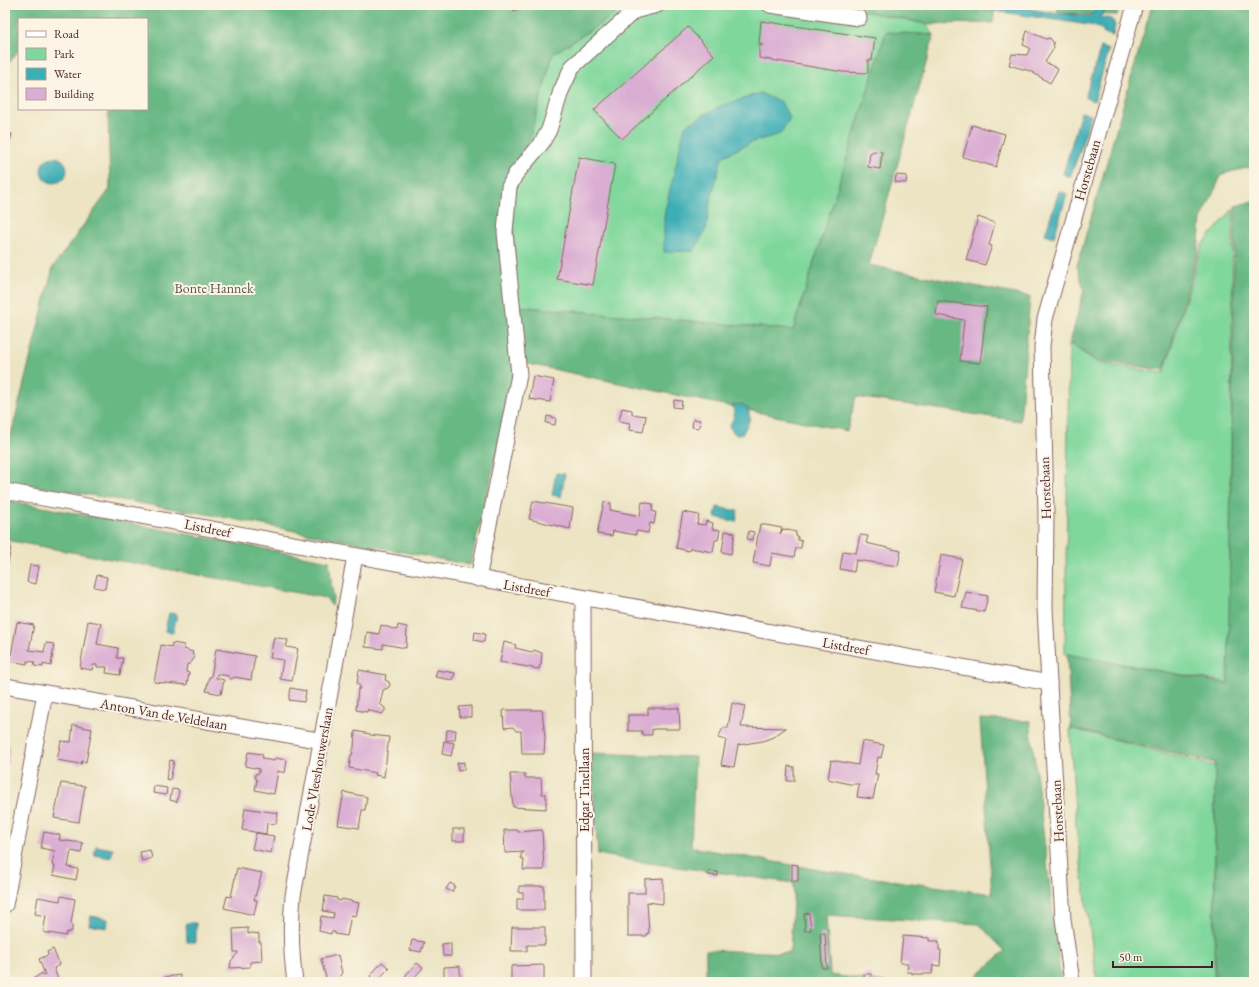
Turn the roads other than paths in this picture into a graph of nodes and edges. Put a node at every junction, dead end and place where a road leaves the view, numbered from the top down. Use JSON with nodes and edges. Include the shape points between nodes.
{"nodes":[{"id":1,"x":657,"y":5,"type":"edge"},
{"id":2,"x":770,"y":5,"type":"edge"},
{"id":3,"x":1135,"y":5,"type":"edge"},
{"id":4,"x":859,"y":18,"type":"dead end"},
{"id":5,"x":5,"y":491,"type":"edge"},
{"id":6,"x":355,"y":556,"type":"junction"},
{"id":7,"x":478,"y":578,"type":"junction"},
{"id":8,"x":583,"y":598,"type":"junction"},
{"id":9,"x":1049,"y":683,"type":"junction"},
{"id":10,"x":5,"y":686,"type":"edge"},
{"id":11,"x":45,"y":693,"type":"junction"},
{"id":12,"x":323,"y":741,"type":"junction"},
{"id":13,"x":5,"y":905,"type":"edge"},
{"id":14,"x":295,"y":982,"type":"edge"},
{"id":15,"x":584,"y":982,"type":"edge"},
{"id":16,"x":1072,"y":982,"type":"edge"}],
"edges":[{"from":1,"to":7,"type":"street","via":[[634,11],[572,67],[561,91],[549,130],[508,188],[505,232],[519,375]]},
{"from":2,"to":4,"type":"street"},
{"from":3,"to":9,"type":"street","name":"Horstebaan","via":[[1045,319],[1042,346],[1042,409]]},
{"from":5,"to":6,"type":"street","name":"Listdreef"},
{"from":6,"to":7,"type":"street","name":"Listdreef"},
{"from":6,"to":12,"type":"street","name":"Lode Vleeshouwerslaan"},
{"from":7,"to":8,"type":"street","name":"Listdreef"},
{"from":8,"to":9,"type":"street","name":"Listdreef"},
{"from":8,"to":15,"type":"street","name":"Edgar Tinellaan"},
{"from":9,"to":16,"type":"street","name":"Horstebaan","via":[[1063,919]]},
{"from":10,"to":11,"type":"street","name":"Anton Van de Veldelaan"},
{"from":11,"to":12,"type":"street","name":"Anton Van de Veldelaan"},
{"from":11,"to":13,"type":"street"},
{"from":12,"to":14,"type":"street","name":"Lode Vleeshouwerslaan","via":[[293,896],[290,923]]}]}
